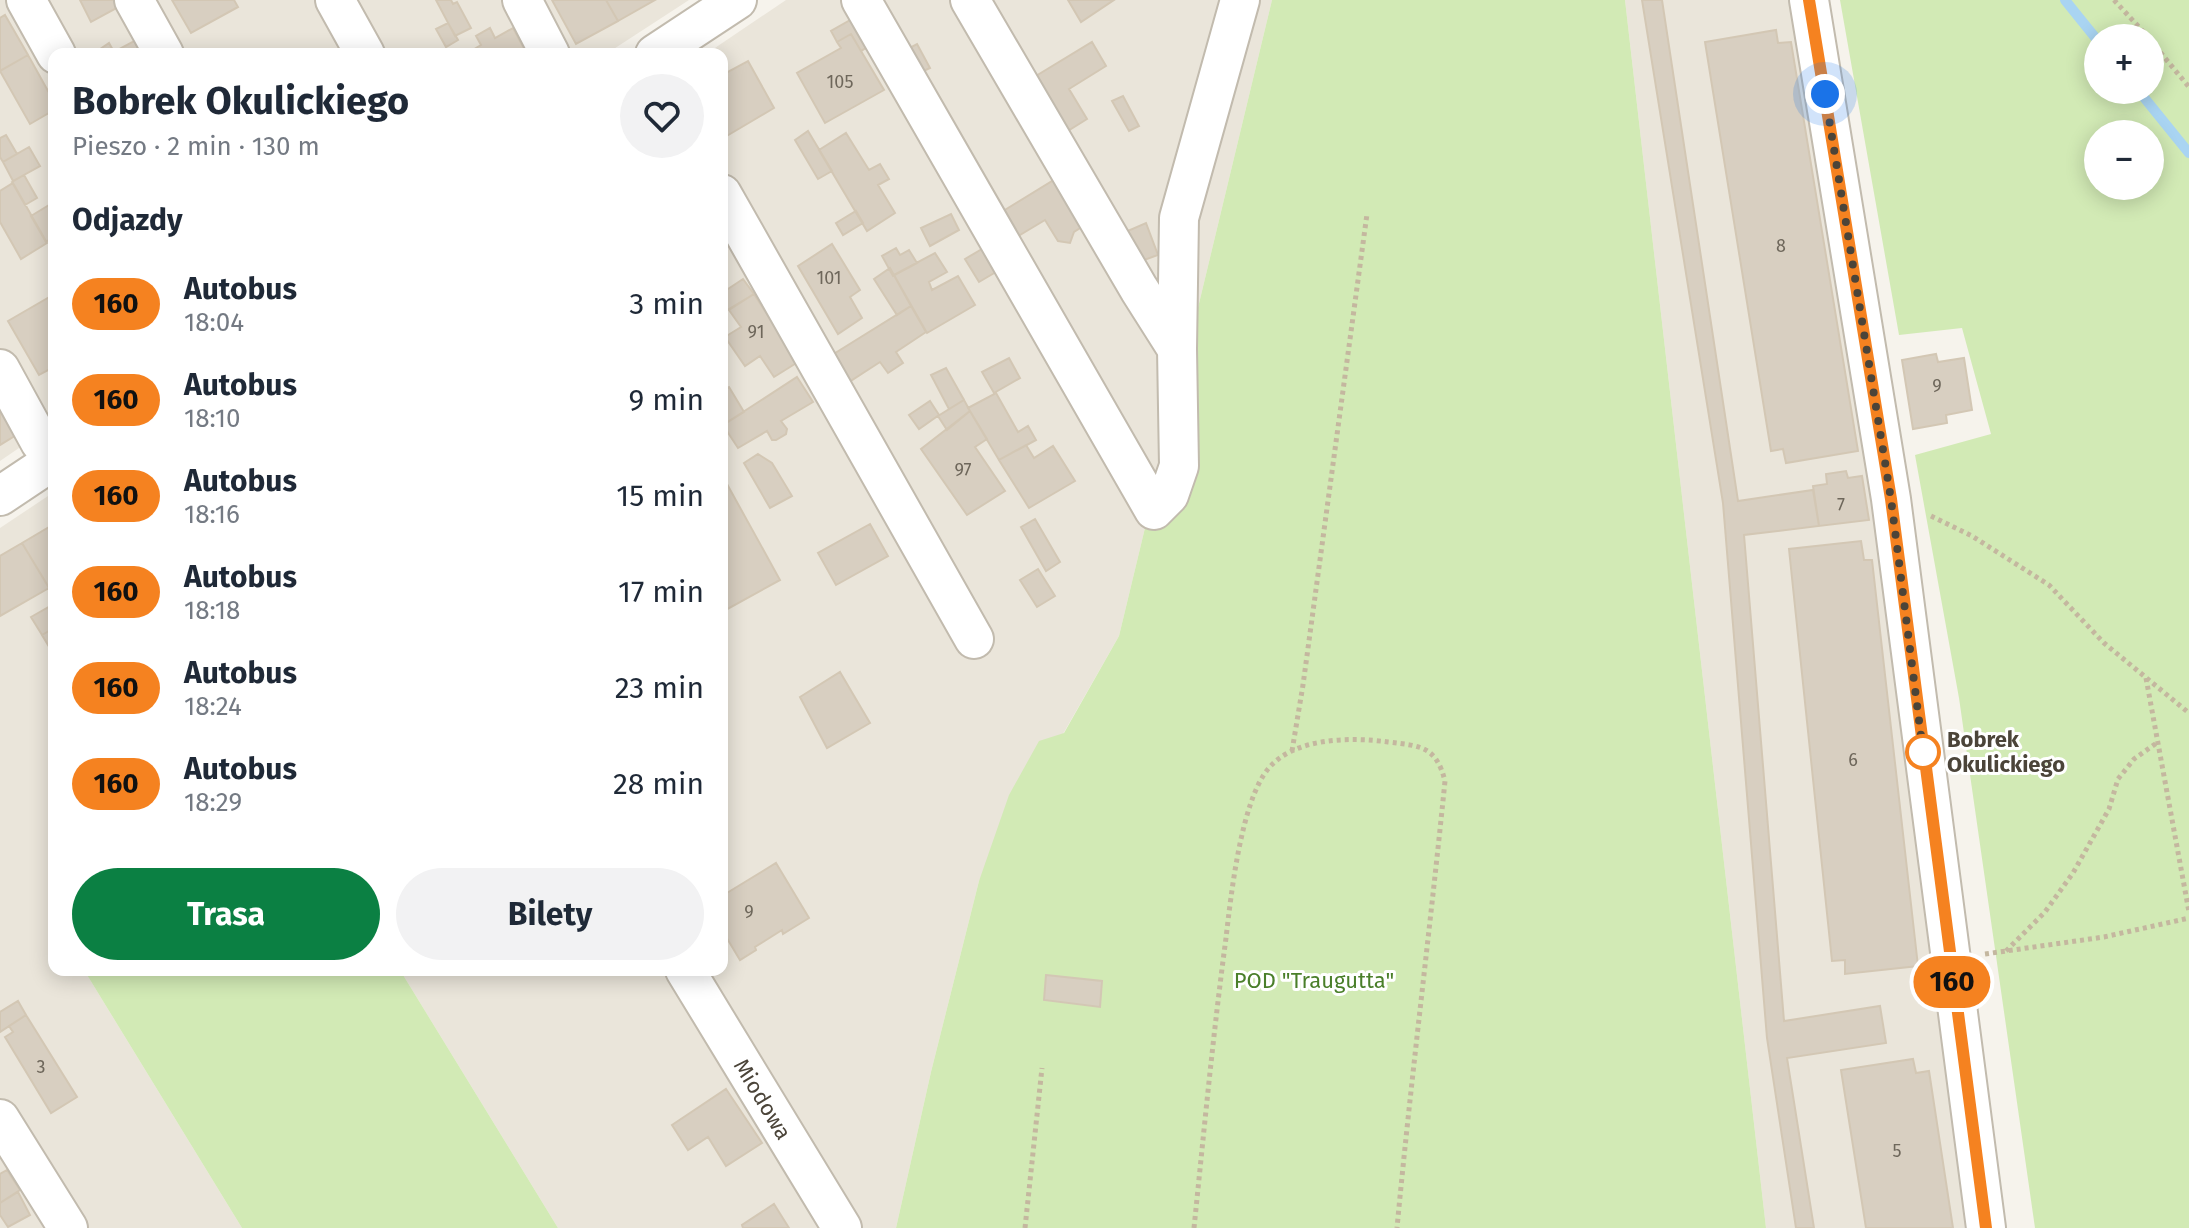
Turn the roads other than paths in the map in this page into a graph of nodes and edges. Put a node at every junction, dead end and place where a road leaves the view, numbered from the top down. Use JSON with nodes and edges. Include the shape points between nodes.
{"nodes":[{"id":1,"x":26,"y":0,"type":"edge"},
{"id":2,"x":134,"y":0,"type":"edge"},
{"id":3,"x":335,"y":0,"type":"edge"},
{"id":4,"x":522,"y":0,"type":"edge"},
{"id":5,"x":737,"y":0,"type":"edge"},
{"id":6,"x":861,"y":0,"type":"edge"},
{"id":7,"x":970,"y":0,"type":"edge"},
{"id":8,"x":1240,"y":0,"type":"edge"},
{"id":9,"x":1809,"y":0,"type":"edge"},
{"id":10,"x":53,"y":48,"type":"edge"},
{"id":11,"x":161,"y":48,"type":"edge"},
{"id":12,"x":362,"y":48,"type":"edge"},
{"id":13,"x":547,"y":48,"type":"edge"},
{"id":14,"x":664,"y":48,"type":"edge"},
{"id":15,"x":728,"y":205,"type":"edge"},
{"id":16,"x":1177,"y":349,"type":"junction"},
{"id":17,"x":0,"y":369,"type":"edge"},
{"id":18,"x":48,"y":450,"type":"edge"},
{"id":19,"x":48,"y":464,"type":"edge"},
{"id":20,"x":0,"y":496,"type":"edge"},
{"id":21,"x":974,"y":639,"type":"dead end"},
{"id":22,"x":689,"y":976,"type":"edge"},
{"id":23,"x":0,"y":1119,"type":"edge"},
{"id":24,"x":68,"y":1228,"type":"edge"},
{"id":25,"x":842,"y":1228,"type":"edge"},
{"id":26,"x":1986,"y":1228,"type":"edge"}],
"edges":[{"from":1,"to":10,"type":"street"},
{"from":2,"to":11,"type":"street"},
{"from":3,"to":12,"type":"street"},
{"from":4,"to":13,"type":"street"},
{"from":5,"to":14,"type":"street"},
{"from":6,"to":16,"type":"street","via":[[1154,510],[1169,495],[1179,466]]},
{"from":7,"to":16,"type":"street"},
{"from":8,"to":16,"type":"street","via":[[1179,218]]},
{"from":9,"to":26,"type":"street","via":[[1891,499]]},
{"from":15,"to":21,"type":"street"},
{"from":17,"to":18,"type":"street"},
{"from":19,"to":20,"type":"street"},
{"from":22,"to":25,"type":"street","name":"Miodowa"},
{"from":23,"to":24,"type":"street"}]}
